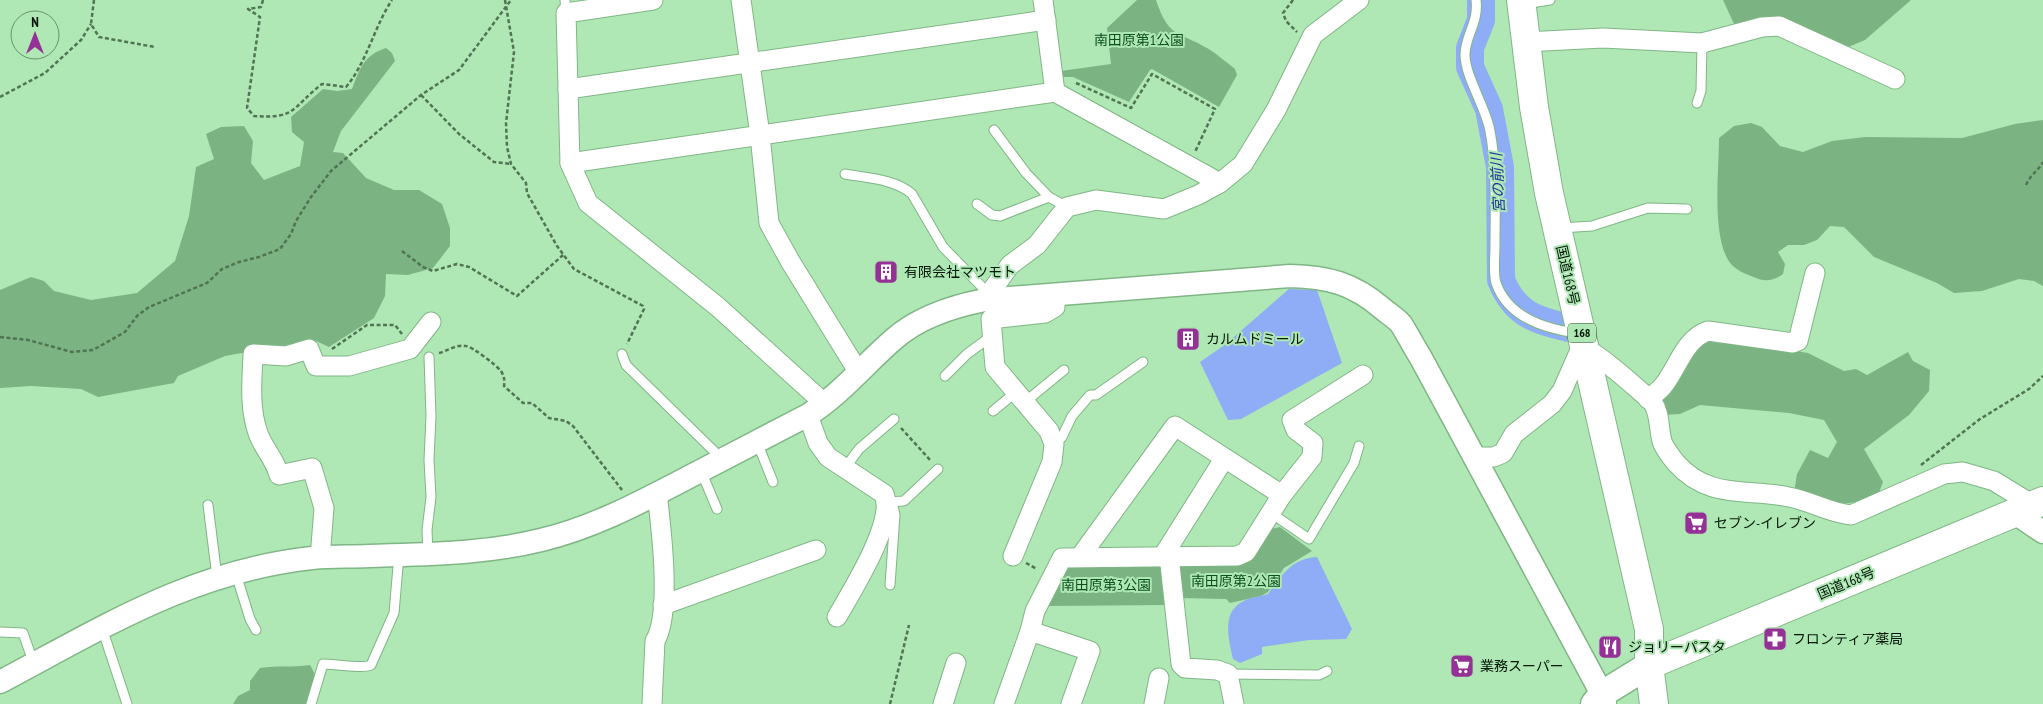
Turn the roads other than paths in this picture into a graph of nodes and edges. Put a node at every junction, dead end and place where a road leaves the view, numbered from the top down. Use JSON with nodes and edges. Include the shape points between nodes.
{"nodes":[{"id":1,"x":653,"y":0,"type":"edge"},
{"id":2,"x":740,"y":0,"type":"edge"},
{"id":3,"x":1043,"y":0,"type":"edge"},
{"id":4,"x":1359,"y":0,"type":"edge"},
{"id":5,"x":1476,"y":0,"type":"edge"},
{"id":6,"x":1550,"y":0,"type":"edge"},
{"id":7,"x":1521,"y":2,"type":"edge"},
{"id":8,"x":565,"y":6,"type":"edge"},
{"id":9,"x":1046,"y":20,"type":"junction"},
{"id":10,"x":1525,"y":42,"type":"junction"},
{"id":11,"x":1702,"y":43,"type":"junction"},
{"id":12,"x":750,"y":62,"type":"junction"},
{"id":13,"x":1896,"y":79,"type":"dead end"},
{"id":14,"x":568,"y":89,"type":"junction"},
{"id":15,"x":1055,"y":92,"type":"junction"},
{"id":16,"x":1697,"y":103,"type":"dead end"},
{"id":17,"x":994,"y":130,"type":"dead end"},
{"id":18,"x":760,"y":135,"type":"junction"},
{"id":19,"x":570,"y":163,"type":"junction"},
{"id":20,"x":845,"y":174,"type":"dead end"},
{"id":21,"x":1220,"y":183,"type":"junction"},
{"id":22,"x":1049,"y":198,"type":"junction"},
{"id":23,"x":977,"y":204,"type":"dead end"},
{"id":24,"x":1067,"y":208,"type":"junction"},
{"id":25,"x":1687,"y":209,"type":"dead end"},
{"id":26,"x":1557,"y":229,"type":"junction"},
{"id":27,"x":1815,"y":273,"type":"dead end"},
{"id":28,"x":1055,"y":294,"type":"junction"},
{"id":29,"x":987,"y":297,"type":"junction"},
{"id":30,"x":431,"y":322,"type":"dead end"},
{"id":31,"x":993,"y":334,"type":"junction"},
{"id":32,"x":1584,"y":341,"type":"junction"},
{"id":33,"x":622,"y":354,"type":"road end"},
{"id":34,"x":429,"y":357,"type":"road end"},
{"id":35,"x":1143,"y":362,"type":"dead end"},
{"id":36,"x":1064,"y":370,"type":"dead end"},
{"id":37,"x":859,"y":373,"type":"junction"},
{"id":38,"x":1363,"y":374,"type":"dead end"},
{"id":39,"x":945,"y":376,"type":"dead end"},
{"id":40,"x":1021,"y":397,"type":"junction"},
{"id":41,"x":1648,"y":398,"type":"junction"},
{"id":42,"x":816,"y":410,"type":"junction"},
{"id":43,"x":992,"y":411,"type":"dead end"},
{"id":44,"x":894,"y":419,"type":"road end"},
{"id":45,"x":756,"y":442,"type":"junction"},
{"id":46,"x":1054,"y":444,"type":"junction"},
{"id":47,"x":1359,"y":446,"type":"dead end"},
{"id":48,"x":1474,"y":456,"type":"junction"},
{"id":49,"x":722,"y":459,"type":"junction"},
{"id":50,"x":1224,"y":459,"type":"junction"},
{"id":51,"x":845,"y":468,"type":"junction"},
{"id":52,"x":938,"y":469,"type":"road end"},
{"id":53,"x":701,"y":471,"type":"junction"},
{"id":54,"x":773,"y":482,"type":"dead end"},
{"id":55,"x":657,"y":493,"type":"junction"},
{"id":56,"x":1282,"y":495,"type":"junction"},
{"id":57,"x":890,"y":502,"type":"junction"},
{"id":58,"x":208,"y":505,"type":"dead end"},
{"id":59,"x":2030,"y":506,"type":"edge"},
{"id":60,"x":717,"y":509,"type":"dead end"},
{"id":61,"x":1270,"y":513,"type":"junction"},
{"id":62,"x":2043,"y":532,"type":"edge"},
{"id":63,"x":816,"y":550,"type":"dead end"},
{"id":64,"x":428,"y":554,"type":"junction"},
{"id":65,"x":399,"y":555,"type":"junction"},
{"id":66,"x":1013,"y":556,"type":"road end"},
{"id":67,"x":1166,"y":556,"type":"junction"},
{"id":68,"x":1080,"y":557,"type":"junction"},
{"id":69,"x":320,"y":558,"type":"junction"},
{"id":70,"x":226,"y":575,"type":"junction"},
{"id":71,"x":890,"y":585,"type":"dead end"},
{"id":72,"x":663,"y":605,"type":"junction"},
{"id":73,"x":838,"y":617,"type":"dead end"},
{"id":74,"x":102,"y":628,"type":"junction"},
{"id":75,"x":256,"y":630,"type":"dead end"},
{"id":76,"x":0,"y":632,"type":"edge"},
{"id":77,"x":1030,"y":632,"type":"junction"},
{"id":78,"x":956,"y":663,"type":"dead end"},
{"id":79,"x":34,"y":665,"type":"junction"},
{"id":80,"x":1649,"y":665,"type":"junction"},
{"id":81,"x":1327,"y":671,"type":"dead end"},
{"id":82,"x":1228,"y":674,"type":"junction"},
{"id":83,"x":1159,"y":678,"type":"dead end"},
{"id":84,"x":0,"y":682,"type":"edge"},
{"id":85,"x":1599,"y":701,"type":"edge"},
{"id":86,"x":127,"y":704,"type":"edge"},
{"id":87,"x":311,"y":704,"type":"edge"},
{"id":88,"x":652,"y":704,"type":"edge"},
{"id":89,"x":943,"y":704,"type":"edge"},
{"id":90,"x":1004,"y":704,"type":"edge"},
{"id":91,"x":1072,"y":704,"type":"edge"},
{"id":92,"x":1154,"y":704,"type":"edge"},
{"id":93,"x":1234,"y":704,"type":"edge"},
{"id":94,"x":1638,"y":704,"type":"edge"},
{"id":95,"x":1654,"y":704,"type":"edge"}],
"edges":[{"from":1,"to":8,"type":"street"},
{"from":2,"to":12,"type":"street"},
{"from":3,"to":9,"type":"street"},
{"from":4,"to":21,"type":"street","via":[[1313,35],[1276,110],[1243,164]]},
{"from":5,"to":32,"type":"lane","via":[[1476,20],[1465,56],[1490,130],[1494,157],[1496,282],[1511,306],[1524,317]]},
{"from":6,"to":7,"type":"lane"},
{"from":7,"to":10,"type":"highway","name":"国道168号","number":"168"},
{"from":8,"to":14,"type":"street"},
{"from":9,"to":12,"type":"street"},
{"from":9,"to":15,"type":"street"},
{"from":10,"to":11,"type":"street","via":[[1603,38]]},
{"from":10,"to":26,"type":"highway","name":"国道168号","number":"168","via":[[1548,193]]},
{"from":11,"to":13,"type":"street","via":[[1762,27],[1780,26]]},
{"from":11,"to":16,"type":"lane","via":[[1701,92]]},
{"from":12,"to":14,"type":"street"},
{"from":12,"to":18,"type":"street"},
{"from":14,"to":19,"type":"street"},
{"from":15,"to":18,"type":"street"},
{"from":15,"to":21,"type":"street"},
{"from":17,"to":22,"type":"lane","via":[[1026,174]]},
{"from":18,"to":19,"type":"street"},
{"from":18,"to":37,"type":"street","via":[[769,223]]},
{"from":19,"to":42,"type":"street","via":[[588,203],[718,307]]},
{"from":20,"to":29,"type":"lane","via":[[892,183],[912,194],[943,247]]},
{"from":21,"to":24,"type":"street","via":[[1198,196],[1164,209],[1096,200]]},
{"from":22,"to":23,"type":"lane","via":[[1000,216],[992,215]]},
{"from":22,"to":24,"type":"lane"},
{"from":24,"to":29,"type":"street","via":[[1037,245],[1010,265]]},
{"from":25,"to":26,"type":"lane","via":[[1648,208],[1592,226]]},
{"from":26,"to":32,"type":"highway","name":"国道168号","number":"168"},
{"from":27,"to":41,"type":"street","via":[[1798,341],[1793,343],[1708,331],[1700,334],[1684,352],[1663,387]]},
{"from":28,"to":29,"type":"street"},
{"from":28,"to":31,"type":"street","via":[[1054,307],[1046,313],[991,319]]},
{"from":28,"to":48,"type":"street","via":[[1290,276],[1338,281],[1377,303],[1400,323]]},
{"from":29,"to":37,"type":"street","via":[[931,316],[896,337]]},
{"from":30,"to":69,"type":"street","via":[[410,349],[349,366],[316,366],[309,350],[286,356],[253,354],[251,400],[258,433],[279,475],[312,468],[324,508]]},
{"from":31,"to":39,"type":"lane"},
{"from":31,"to":40,"type":"street","via":[[995,367]]},
{"from":32,"to":41,"type":"street"},
{"from":32,"to":48,"type":"street","via":[[1562,391],[1552,404],[1514,434],[1503,453],[1494,457]]},
{"from":32,"to":80,"type":"highway","name":"国道168号","number":"168","via":[[1649,630]]},
{"from":33,"to":49,"type":"lane","via":[[626,365]]},
{"from":34,"to":64,"type":"lane","via":[[431,497]]},
{"from":35,"to":46,"type":"lane","via":[[1096,395],[1090,395]]},
{"from":36,"to":40,"type":"lane"},
{"from":37,"to":42,"type":"street"},
{"from":38,"to":56,"type":"street","via":[[1292,420],[1296,430],[1313,444],[1312,457]]},
{"from":40,"to":43,"type":"lane"},
{"from":40,"to":46,"type":"street","via":[[1049,431]]},
{"from":41,"to":59,"type":"street","via":[[1657,414],[1664,444],[1676,462],[1705,486],[1788,497],[1835,513],[1851,514],[1944,474],[1963,472],[1994,480]]},
{"from":42,"to":45,"type":"street"},
{"from":42,"to":51,"type":"street","via":[[818,443],[828,457]]},
{"from":44,"to":51,"type":"lane","via":[[859,449]]},
{"from":45,"to":49,"type":"street"},
{"from":45,"to":54,"type":"lane"},
{"from":46,"to":66,"type":"street","via":[[1052,462]]},
{"from":47,"to":61,"type":"lane","via":[[1354,463],[1309,538]]},
{"from":48,"to":85,"type":"street"},
{"from":49,"to":53,"type":"street"},
{"from":50,"to":56,"type":"street"},
{"from":50,"to":67,"type":"street"},
{"from":50,"to":68,"type":"street","via":[[1175,426]]},
{"from":51,"to":57,"type":"street","via":[[884,494]]},
{"from":52,"to":57,"type":"lane","via":[[904,501]]},
{"from":53,"to":55,"type":"street"},
{"from":53,"to":60,"type":"lane"},
{"from":55,"to":64,"type":"street","via":[[586,526],[542,540],[464,553]]},
{"from":55,"to":72,"type":"street","via":[[663,547]]},
{"from":56,"to":61,"type":"street"},
{"from":57,"to":71,"type":"lane","via":[[895,514]]},
{"from":57,"to":73,"type":"street","via":[[880,536]]},
{"from":58,"to":70,"type":"lane"},
{"from":59,"to":62,"type":"street"},
{"from":59,"to":80,"type":"highway","name":"国道168号"},
{"from":61,"to":67,"type":"street","via":[[1246,552],[1237,556]]},
{"from":63,"to":72,"type":"street"},
{"from":64,"to":65,"type":"street"},
{"from":65,"to":69,"type":"street"},
{"from":65,"to":87,"type":"lane","via":[[394,613],[371,665],[366,668],[323,664]]},
{"from":67,"to":68,"type":"street"},
{"from":67,"to":82,"type":"street","via":[[1181,664],[1185,668]]},
{"from":68,"to":77,"type":"street","via":[[1062,558],[1035,611]]},
{"from":69,"to":70,"type":"street"},
{"from":70,"to":74,"type":"street","via":[[150,603]]},
{"from":70,"to":75,"type":"lane"},
{"from":72,"to":88,"type":"street","via":[[660,634],[655,642]]},
{"from":74,"to":79,"type":"street"},
{"from":74,"to":86,"type":"lane"},
{"from":76,"to":79,"type":"lane","via":[[23,633]]},
{"from":77,"to":90,"type":"street"},
{"from":77,"to":91,"type":"street","via":[[1090,651]]},
{"from":78,"to":89,"type":"street"},
{"from":79,"to":84,"type":"street"},
{"from":80,"to":85,"type":"main road"},
{"from":80,"to":94,"type":"highway","name":"国道168号","number":"168"},
{"from":80,"to":95,"type":"highway","name":"国道168号","number":"168"},
{"from":81,"to":82,"type":"lane","via":[[1319,675]]},
{"from":82,"to":93,"type":"street"},
{"from":83,"to":92,"type":"street"}]}
